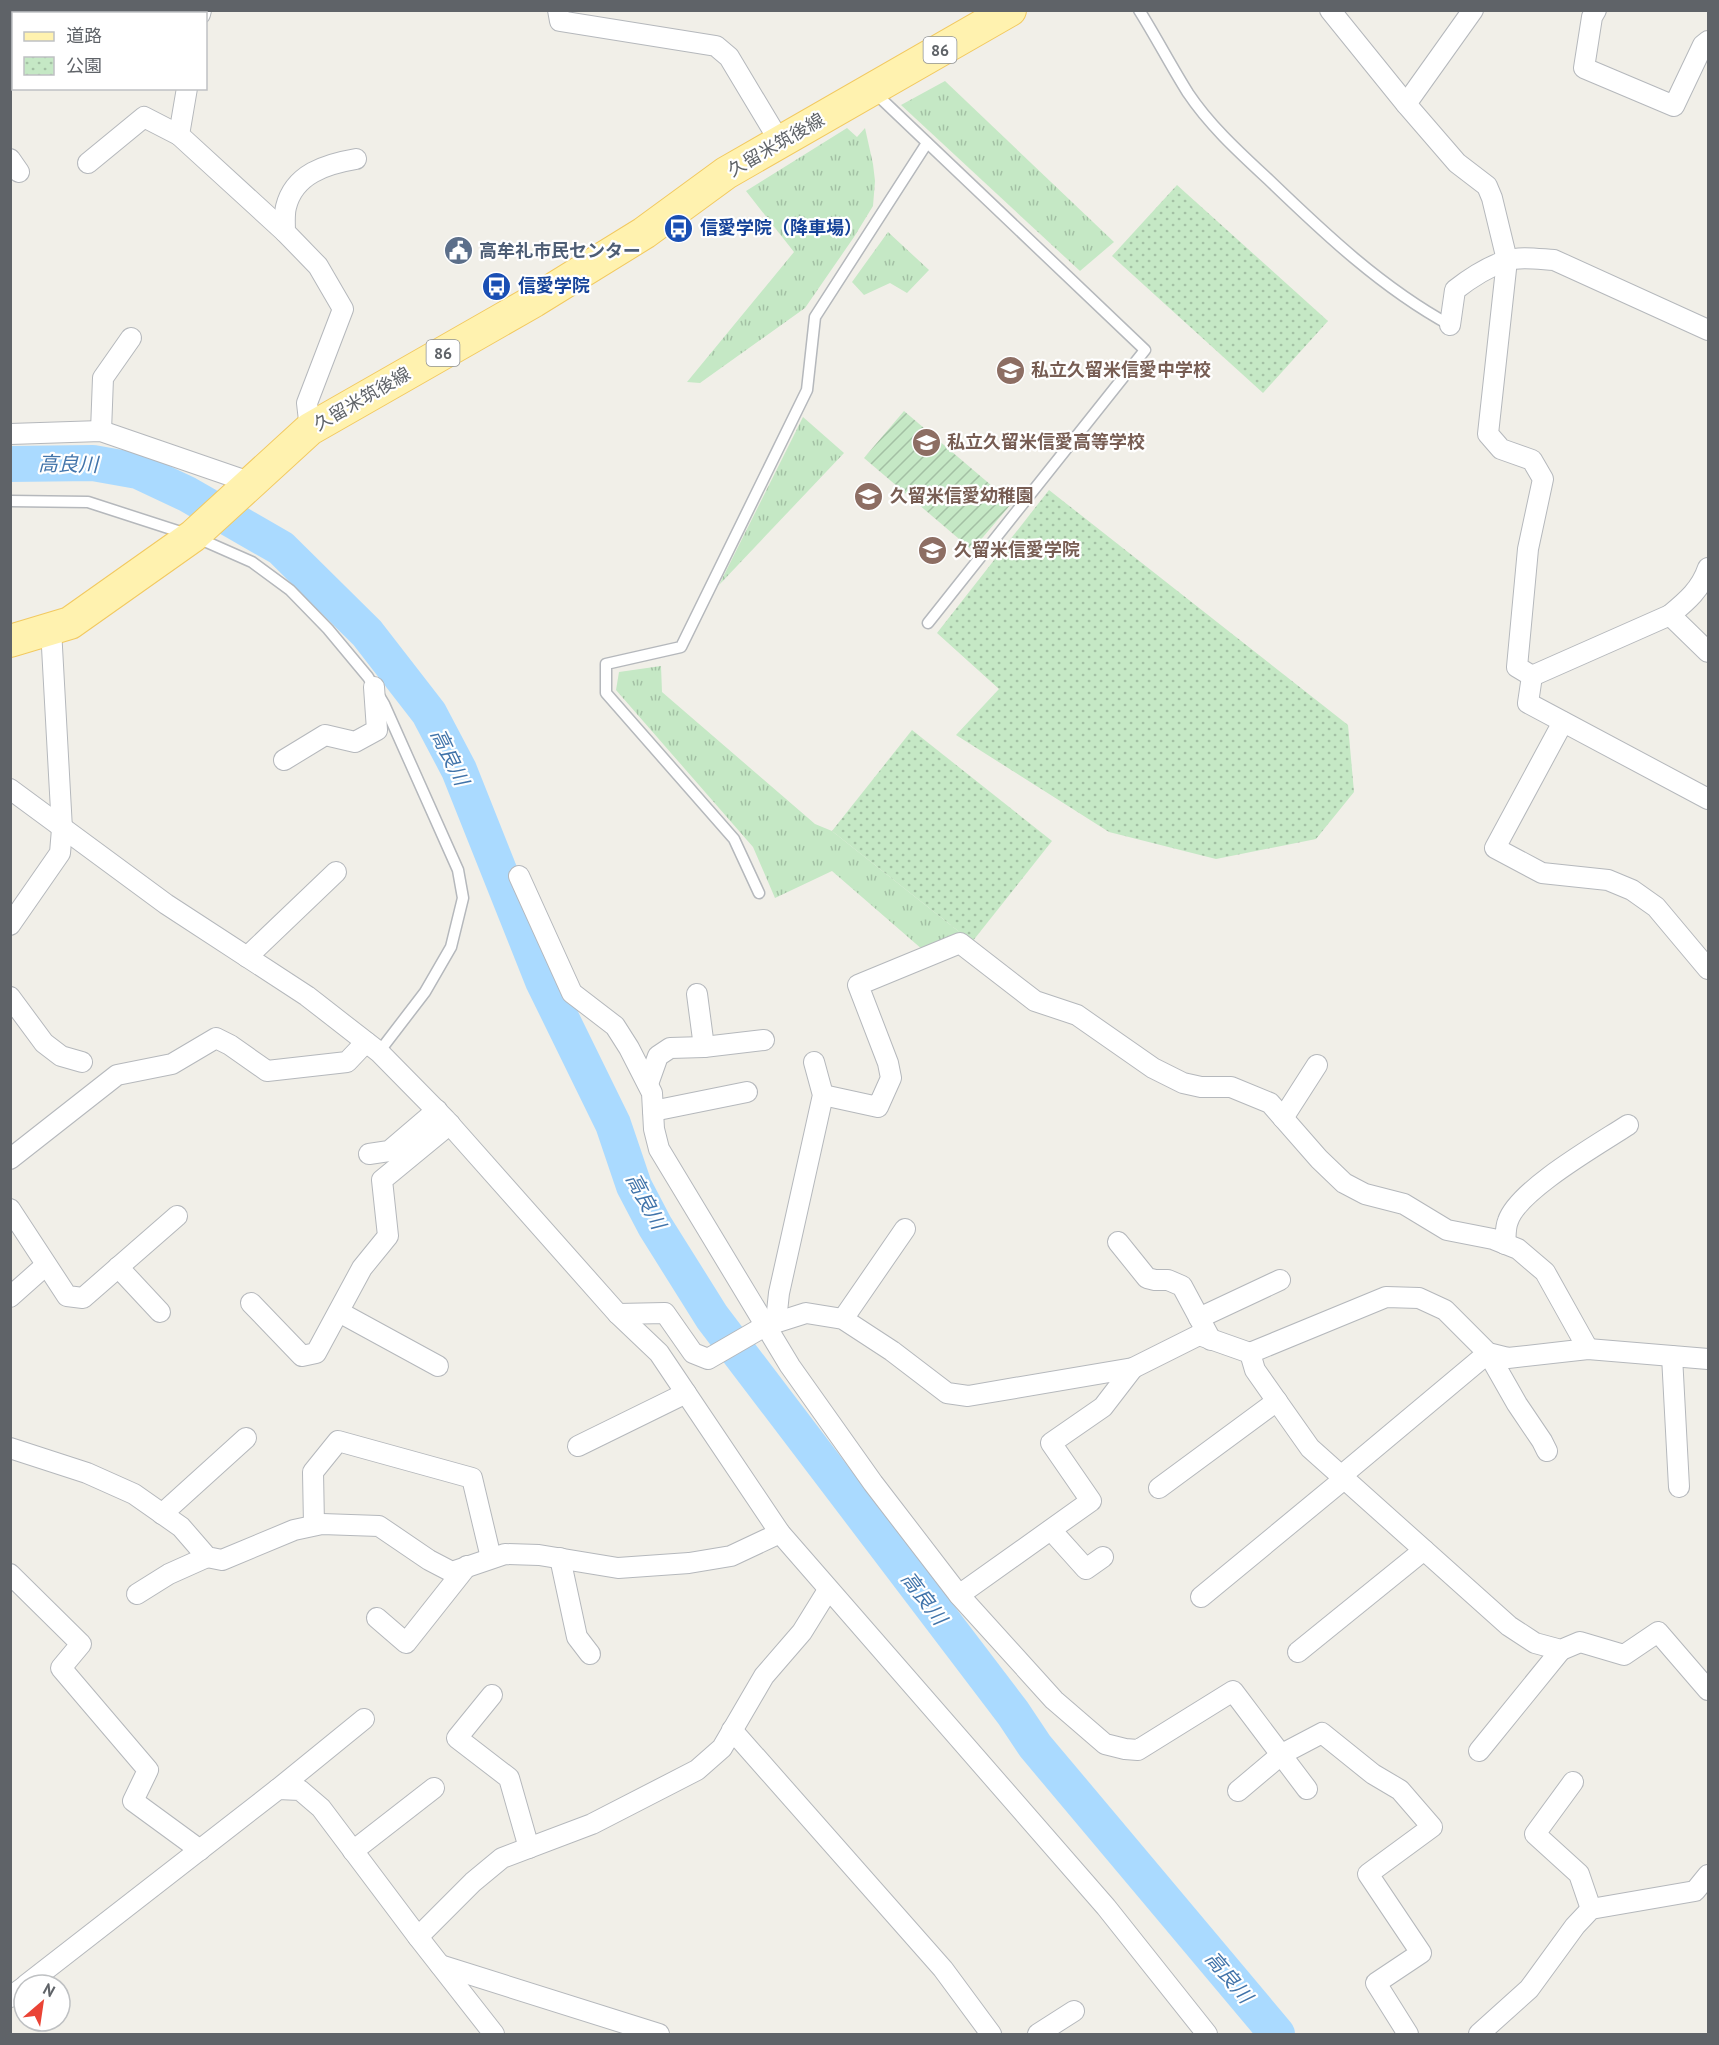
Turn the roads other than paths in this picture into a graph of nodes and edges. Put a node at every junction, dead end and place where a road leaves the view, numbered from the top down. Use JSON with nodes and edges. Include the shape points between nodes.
{"nodes":[{"id":1,"x":558,"y":10,"type":"edge"},
{"id":2,"x":1010,"y":10,"type":"edge"},
{"id":3,"x":1139,"y":10,"type":"edge"},
{"id":4,"x":1330,"y":10,"type":"edge"},
{"id":5,"x":1473,"y":10,"type":"edge"},
{"id":6,"x":1596,"y":10,"type":"edge"},
{"id":7,"x":1708,"y":41,"type":"edge"},
{"id":8,"x":187,"y":90,"type":"edge"},
{"id":9,"x":871,"y":90,"type":"junction"},
{"id":10,"x":1406,"y":104,"type":"junction"},
{"id":11,"x":179,"y":135,"type":"junction"},
{"id":12,"x":780,"y":142,"type":"junction"},
{"id":13,"x":927,"y":143,"type":"junction"},
{"id":14,"x":356,"y":159,"type":"dead end"},
{"id":15,"x":88,"y":163,"type":"dead end"},
{"id":16,"x":285,"y":231,"type":"junction"},
{"id":17,"x":1506,"y":260,"type":"junction"},
{"id":18,"x":1450,"y":325,"type":"joint"},
{"id":19,"x":1708,"y":330,"type":"edge"},
{"id":20,"x":131,"y":338,"type":"dead end"},
{"id":21,"x":310,"y":429,"type":"junction"},
{"id":22,"x":101,"y":431,"type":"junction"},
{"id":23,"x":10,"y":434,"type":"edge"},
{"id":24,"x":252,"y":483,"type":"junction"},
{"id":25,"x":10,"y":501,"type":"edge"},
{"id":26,"x":196,"y":533,"type":"junction"},
{"id":27,"x":1708,"y":568,"type":"edge"},
{"id":28,"x":1670,"y":615,"type":"junction"},
{"id":29,"x":928,"y":623,"type":"dead end"},
{"id":30,"x":51,"y":629,"type":"junction"},
{"id":31,"x":10,"y":641,"type":"edge"},
{"id":32,"x":1708,"y":652,"type":"edge"},
{"id":33,"x":1532,"y":676,"type":"junction"},
{"id":34,"x":374,"y":687,"type":"junction"},
{"id":35,"x":1563,"y":722,"type":"junction"},
{"id":36,"x":284,"y":760,"type":"dead end"},
{"id":37,"x":10,"y":789,"type":"edge"},
{"id":38,"x":1708,"y":799,"type":"edge"},
{"id":39,"x":62,"y":829,"type":"junction"},
{"id":40,"x":336,"y":872,"type":"dead end"},
{"id":41,"x":519,"y":876,"type":"dead end"},
{"id":42,"x":759,"y":893,"type":"dead end"},
{"id":43,"x":10,"y":925,"type":"edge"},
{"id":44,"x":247,"y":957,"type":"junction"},
{"id":45,"x":1708,"y":969,"type":"edge"},
{"id":46,"x":697,"y":994,"type":"dead end"},
{"id":47,"x":10,"y":997,"type":"edge"},
{"id":48,"x":764,"y":1040,"type":"dead end"},
{"id":49,"x":373,"y":1047,"type":"junction"},
{"id":50,"x":704,"y":1047,"type":"junction"},
{"id":51,"x":82,"y":1062,"type":"dead end"},
{"id":52,"x":814,"y":1062,"type":"dead end"},
{"id":53,"x":1317,"y":1065,"type":"dead end"},
{"id":54,"x":648,"y":1084,"type":"junction"},
{"id":55,"x":747,"y":1092,"type":"dead end"},
{"id":56,"x":823,"y":1095,"type":"junction"},
{"id":57,"x":653,"y":1111,"type":"junction"},
{"id":58,"x":444,"y":1117,"type":"junction"},
{"id":59,"x":1283,"y":1118,"type":"junction"},
{"id":60,"x":1628,"y":1125,"type":"dead end"},
{"id":61,"x":369,"y":1154,"type":"dead end"},
{"id":62,"x":10,"y":1159,"type":"edge"},
{"id":63,"x":10,"y":1209,"type":"edge"},
{"id":64,"x":177,"y":1216,"type":"dead end"},
{"id":65,"x":905,"y":1228,"type":"dead end"},
{"id":66,"x":1118,"y":1242,"type":"dead end"},
{"id":67,"x":1504,"y":1244,"type":"junction"},
{"id":68,"x":46,"y":1264,"type":"junction"},
{"id":69,"x":118,"y":1267,"type":"junction"},
{"id":70,"x":1280,"y":1280,"type":"dead end"},
{"id":71,"x":10,"y":1297,"type":"edge"},
{"id":72,"x":251,"y":1303,"type":"dead end"},
{"id":73,"x":160,"y":1312,"type":"dead end"},
{"id":74,"x":339,"y":1312,"type":"junction"},
{"id":75,"x":618,"y":1314,"type":"junction"},
{"id":76,"x":1200,"y":1318,"type":"junction"},
{"id":77,"x":843,"y":1319,"type":"junction"},
{"id":78,"x":766,"y":1326,"type":"junction"},
{"id":79,"x":1212,"y":1340,"type":"junction"},
{"id":80,"x":1588,"y":1349,"type":"junction"},
{"id":81,"x":1250,"y":1353,"type":"junction"},
{"id":82,"x":1488,"y":1353,"type":"junction"},
{"id":83,"x":1672,"y":1356,"type":"junction"},
{"id":84,"x":1708,"y":1359,"type":"edge"},
{"id":85,"x":438,"y":1366,"type":"dead end"},
{"id":86,"x":1133,"y":1368,"type":"junction"},
{"id":87,"x":686,"y":1393,"type":"junction"},
{"id":88,"x":1277,"y":1401,"type":"junction"},
{"id":89,"x":246,"y":1438,"type":"dead end"},
{"id":90,"x":578,"y":1446,"type":"dead end"},
{"id":91,"x":10,"y":1448,"type":"edge"},
{"id":92,"x":1547,"y":1451,"type":"dead end"},
{"id":93,"x":1343,"y":1477,"type":"junction"},
{"id":94,"x":1679,"y":1487,"type":"dead end"},
{"id":95,"x":1159,"y":1488,"type":"dead end"},
{"id":96,"x":162,"y":1514,"type":"junction"},
{"id":97,"x":314,"y":1525,"type":"junction"},
{"id":98,"x":1051,"y":1530,"type":"junction"},
{"id":99,"x":780,"y":1533,"type":"junction"},
{"id":100,"x":1424,"y":1550,"type":"junction"},
{"id":101,"x":207,"y":1557,"type":"junction"},
{"id":102,"x":1103,"y":1557,"type":"dead end"},
{"id":103,"x":491,"y":1558,"type":"junction"},
{"id":104,"x":560,"y":1558,"type":"junction"},
{"id":105,"x":467,"y":1566,"type":"junction"},
{"id":106,"x":10,"y":1574,"type":"edge"},
{"id":107,"x":828,"y":1590,"type":"junction"},
{"id":108,"x":137,"y":1594,"type":"dead end"},
{"id":109,"x":959,"y":1594,"type":"junction"},
{"id":110,"x":1201,"y":1598,"type":"dead end"},
{"id":111,"x":377,"y":1618,"type":"dead end"},
{"id":112,"x":1561,"y":1650,"type":"junction"},
{"id":113,"x":1298,"y":1652,"type":"dead end"},
{"id":114,"x":590,"y":1654,"type":"dead end"},
{"id":115,"x":1708,"y":1690,"type":"edge"},
{"id":116,"x":492,"y":1695,"type":"dead end"},
{"id":117,"x":364,"y":1719,"type":"dead end"},
{"id":118,"x":732,"y":1730,"type":"junction"},
{"id":119,"x":1479,"y":1751,"type":"dead end"},
{"id":120,"x":1282,"y":1755,"type":"junction"},
{"id":121,"x":1573,"y":1782,"type":"dead end"},
{"id":122,"x":434,"y":1788,"type":"dead end"},
{"id":123,"x":278,"y":1789,"type":"junction"},
{"id":124,"x":1307,"y":1789,"type":"dead end"},
{"id":125,"x":1238,"y":1791,"type":"dead end"},
{"id":126,"x":529,"y":1848,"type":"junction"},
{"id":127,"x":200,"y":1850,"type":"junction"},
{"id":128,"x":353,"y":1851,"type":"junction"},
{"id":129,"x":1708,"y":1875,"type":"edge"},
{"id":130,"x":1591,"y":1910,"type":"junction"},
{"id":131,"x":418,"y":1937,"type":"junction"},
{"id":132,"x":440,"y":1965,"type":"junction"},
{"id":133,"x":42,"y":1973,"type":"edge"},
{"id":134,"x":1074,"y":2011,"type":"dead end"},
{"id":135,"x":494,"y":2034,"type":"edge"},
{"id":136,"x":659,"y":2034,"type":"edge"},
{"id":137,"x":992,"y":2034,"type":"edge"},
{"id":138,"x":1038,"y":2034,"type":"edge"},
{"id":139,"x":1207,"y":2034,"type":"edge"},
{"id":140,"x":1408,"y":2034,"type":"edge"},
{"id":141,"x":1479,"y":2034,"type":"edge"}],
"edges":[{"from":1,"to":12,"type":"street","via":[[560,21],[716,46],[729,57]]},
{"from":2,"to":9,"type":"main road","name":"久留米筑後線","number":"86"},
{"from":3,"to":18,"type":"lane","via":[[1189,94],[1222,135],[1302,212],[1384,282]]},
{"from":4,"to":10,"type":"street"},
{"from":5,"to":10,"type":"street"},
{"from":6,"to":7,"type":"street","via":[[1584,68],[1674,106]]},
{"from":8,"to":11,"type":"street"},
{"from":9,"to":12,"type":"main road","name":"久留米筑後線","number":"86"},
{"from":9,"to":13,"type":"lane"},
{"from":10,"to":17,"type":"street","via":[[1457,163],[1487,186]]},
{"from":11,"to":15,"type":"street","via":[[144,117]]},
{"from":11,"to":16,"type":"street"},
{"from":12,"to":21,"type":"main road","name":"久留米筑後線","number":"86","via":[[726,173],[644,233],[534,301]]},
{"from":13,"to":29,"type":"lane","via":[[1145,350]]},
{"from":13,"to":42,"type":"lane","via":[[815,316],[807,390],[681,647],[606,664],[606,693],[734,839]]},
{"from":14,"to":16,"type":"street","via":[[332,163],[309,174],[295,187],[285,208]]},
{"from":16,"to":21,"type":"street","via":[[318,266],[343,309],[308,403]]},
{"from":17,"to":18,"type":"street","via":[[1455,290]]},
{"from":17,"to":19,"type":"street","via":[[1554,260]]},
{"from":17,"to":33,"type":"street","via":[[1488,434],[1501,449],[1532,460],[1543,479],[1528,549],[1517,668]]},
{"from":20,"to":22,"type":"street","via":[[103,378]]},
{"from":21,"to":24,"type":"main road","name":"久留米筑後線","number":"86"},
{"from":22,"to":23,"type":"street"},
{"from":22,"to":24,"type":"street"},
{"from":24,"to":26,"type":"main road","name":"久留米筑後線","number":"86"},
{"from":25,"to":26,"type":"lane","via":[[88,502]]},
{"from":26,"to":30,"type":"main road","name":"久留米筑後線","number":"86","via":[[70,623]]},
{"from":26,"to":34,"type":"lane","via":[[252,562],[290,590],[328,629]]},
{"from":27,"to":28,"type":"street","via":[[1704,581],[1690,599]]},
{"from":28,"to":32,"type":"street"},
{"from":28,"to":33,"type":"street"},
{"from":30,"to":31,"type":"main road","name":"久留米筑後線","number":"86"},
{"from":30,"to":39,"type":"street"},
{"from":33,"to":35,"type":"street","via":[[1528,704]]},
{"from":34,"to":36,"type":"street","via":[[377,730],[355,742],[325,735]]},
{"from":34,"to":49,"type":"lane","via":[[458,870],[463,898],[451,947],[425,992]]},
{"from":35,"to":38,"type":"street"},
{"from":35,"to":45,"type":"street","via":[[1495,848],[1542,873],[1608,880],[1632,890],[1656,907]]},
{"from":37,"to":39,"type":"street"},
{"from":39,"to":43,"type":"street","via":[[60,853]]},
{"from":39,"to":44,"type":"street"},
{"from":40,"to":44,"type":"street"},
{"from":41,"to":54,"type":"street","via":[[572,993],[615,1026]]},
{"from":44,"to":49,"type":"street","via":[[307,996]]},
{"from":46,"to":50,"type":"street"},
{"from":47,"to":51,"type":"street","via":[[44,1043],[61,1056]]},
{"from":48,"to":50,"type":"street"},
{"from":49,"to":58,"type":"street"},
{"from":49,"to":62,"type":"street","via":[[347,1062],[267,1071],[216,1038],[172,1064],[117,1075]]},
{"from":50,"to":54,"type":"street","via":[[670,1048],[658,1056]]},
{"from":52,"to":56,"type":"street"},
{"from":53,"to":59,"type":"street"},
{"from":54,"to":57,"type":"street"},
{"from":55,"to":57,"type":"street"},
{"from":56,"to":59,"type":"street","via":[[878,1107],[891,1078],[858,985],[960,943],[1035,1001],[1077,1015],[1153,1068],[1183,1083],[1240,1090],[1270,1103]]},
{"from":56,"to":78,"type":"street","via":[[778,1293]]},
{"from":57,"to":78,"type":"street","via":[[659,1149]]},
{"from":58,"to":61,"type":"street","via":[[389,1151]]},
{"from":58,"to":74,"type":"street","via":[[382,1180],[388,1236],[362,1268]]},
{"from":58,"to":75,"type":"street"},
{"from":59,"to":67,"type":"street","via":[[1344,1183],[1365,1194],[1404,1204],[1447,1230]]},
{"from":60,"to":67,"type":"street","via":[[1554,1174],[1520,1202],[1508,1220]]},
{"from":63,"to":68,"type":"street"},
{"from":64,"to":69,"type":"street"},
{"from":65,"to":77,"type":"street"},
{"from":66,"to":76,"type":"street","via":[[1147,1278],[1182,1286]]},
{"from":67,"to":80,"type":"street","via":[[1518,1249],[1545,1272]]},
{"from":68,"to":69,"type":"street","via":[[67,1296],[83,1298]]},
{"from":68,"to":71,"type":"street"},
{"from":69,"to":73,"type":"street"},
{"from":70,"to":76,"type":"street"},
{"from":72,"to":74,"type":"street","via":[[302,1356],[316,1353]]},
{"from":74,"to":85,"type":"street"},
{"from":75,"to":78,"type":"street","via":[[665,1313],[693,1353],[708,1359]]},
{"from":75,"to":87,"type":"street","via":[[659,1353]]},
{"from":76,"to":79,"type":"street"},
{"from":77,"to":78,"type":"street","via":[[806,1313]]},
{"from":77,"to":86,"type":"street","via":[[947,1394],[968,1396]]},
{"from":78,"to":109,"type":"street","via":[[873,1483]]},
{"from":79,"to":81,"type":"street"},
{"from":79,"to":86,"type":"street","via":[[1199,1335]]},
{"from":80,"to":82,"type":"street","via":[[1508,1358]]},
{"from":80,"to":83,"type":"street"},
{"from":81,"to":82,"type":"street","via":[[1386,1298],[1419,1298],[1445,1310]]},
{"from":81,"to":88,"type":"street","via":[[1255,1370]]},
{"from":82,"to":92,"type":"street"},
{"from":82,"to":93,"type":"street"},
{"from":83,"to":84,"type":"street"},
{"from":83,"to":94,"type":"street"},
{"from":86,"to":98,"type":"street","via":[[1103,1407],[1051,1443],[1091,1501]]},
{"from":87,"to":90,"type":"street"},
{"from":87,"to":99,"type":"street"},
{"from":88,"to":93,"type":"street","via":[[1310,1448]]},
{"from":88,"to":95,"type":"street"},
{"from":89,"to":96,"type":"street"},
{"from":91,"to":96,"type":"street","via":[[87,1473],[134,1494]]},
{"from":93,"to":100,"type":"street"},
{"from":93,"to":110,"type":"street"},
{"from":96,"to":101,"type":"street","via":[[181,1527]]},
{"from":97,"to":101,"type":"street","via":[[222,1560]]},
{"from":97,"to":103,"type":"street","via":[[313,1472],[338,1440],[472,1478]]},
{"from":97,"to":105,"type":"street","via":[[379,1526],[452,1572]]},
{"from":98,"to":102,"type":"street","via":[[1086,1569]]},
{"from":98,"to":109,"type":"street"},
{"from":99,"to":104,"type":"street","via":[[731,1556],[689,1563],[618,1568]]},
{"from":99,"to":107,"type":"street"},
{"from":100,"to":112,"type":"street","via":[[1509,1626],[1535,1643]]},
{"from":100,"to":113,"type":"street"},
{"from":101,"to":108,"type":"street"},
{"from":103,"to":104,"type":"street","via":[[505,1554]]},
{"from":103,"to":105,"type":"street"},
{"from":104,"to":114,"type":"street","via":[[577,1637]]},
{"from":105,"to":111,"type":"street","via":[[406,1643]]},
{"from":106,"to":127,"type":"street","via":[[81,1644],[61,1668],[148,1770],[133,1801]]},
{"from":107,"to":118,"type":"street","via":[[802,1632],[764,1676]]},
{"from":107,"to":139,"type":"street","via":[[1106,1907]]},
{"from":109,"to":120,"type":"street","via":[[1054,1700],[1105,1744],[1138,1750],[1233,1691]]},
{"from":112,"to":115,"type":"street","via":[[1580,1642],[1624,1655],[1658,1632]]},
{"from":112,"to":119,"type":"street"},
{"from":116,"to":126,"type":"street","via":[[458,1738],[509,1779]]},
{"from":117,"to":123,"type":"street"},
{"from":118,"to":126,"type":"street","via":[[722,1748],[697,1770],[592,1824]]},
{"from":118,"to":137,"type":"street","via":[[943,1969]]},
{"from":120,"to":124,"type":"street"},
{"from":120,"to":125,"type":"street"},
{"from":120,"to":140,"type":"street","via":[[1322,1733],[1373,1774],[1400,1790],[1432,1827],[1368,1874],[1421,1953],[1376,1983]]},
{"from":121,"to":130,"type":"street","via":[[1535,1834],[1579,1874]]},
{"from":122,"to":128,"type":"street"},
{"from":123,"to":127,"type":"street"},
{"from":123,"to":128,"type":"street","via":[[300,1790],[321,1808]]},
{"from":126,"to":131,"type":"street","via":[[502,1858]]},
{"from":127,"to":133,"type":"street"},
{"from":128,"to":131,"type":"street"},
{"from":129,"to":130,"type":"street","via":[[1695,1891]]},
{"from":130,"to":141,"type":"street","via":[[1529,1989]]},
{"from":131,"to":132,"type":"street"},
{"from":132,"to":135,"type":"street"},
{"from":132,"to":136,"type":"street"},
{"from":134,"to":138,"type":"street"}]}
